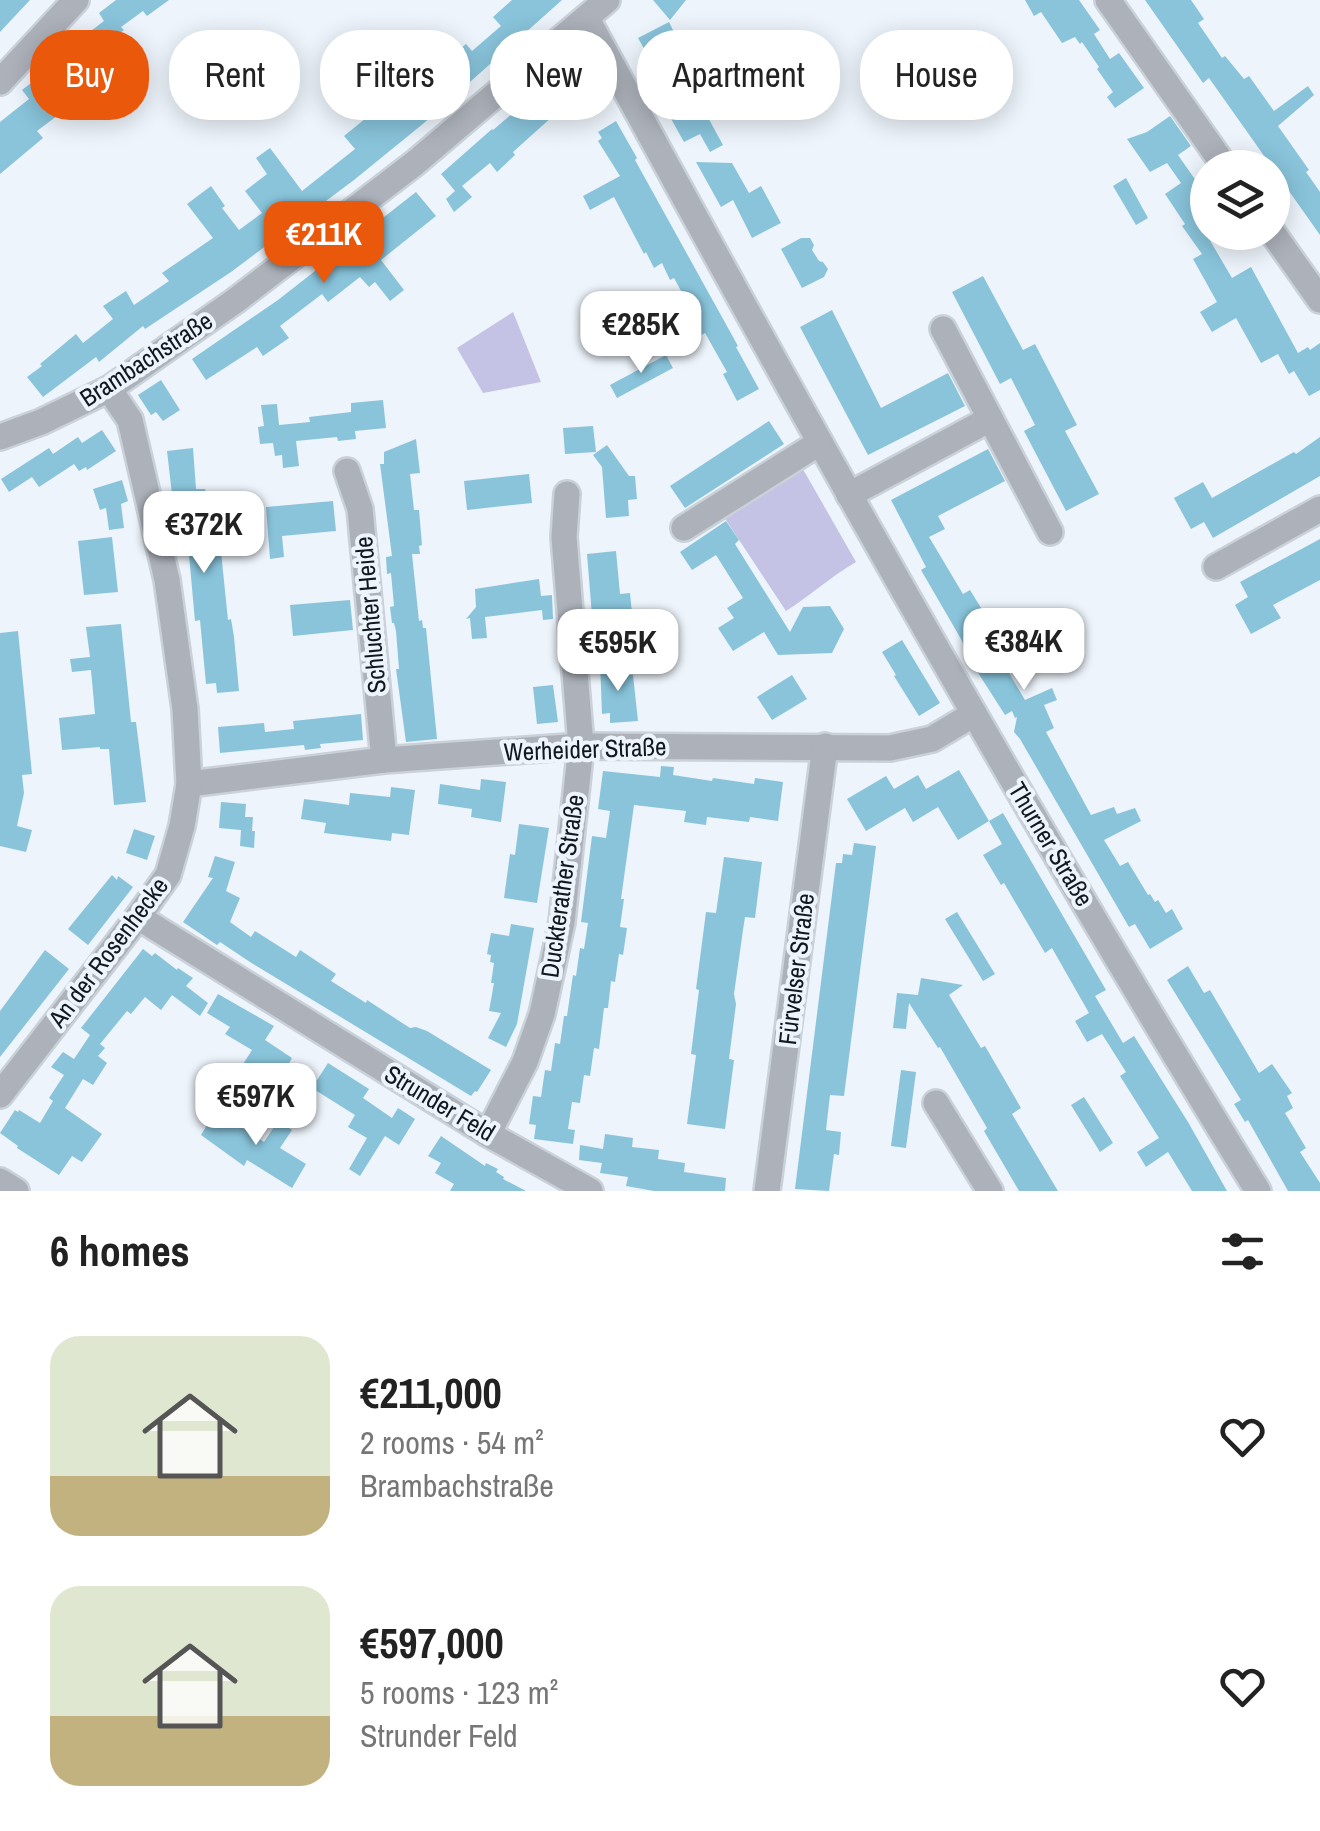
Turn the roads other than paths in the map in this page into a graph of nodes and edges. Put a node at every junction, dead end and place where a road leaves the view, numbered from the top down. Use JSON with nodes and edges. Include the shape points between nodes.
{"nodes":[{"id":1,"x":76,"y":0,"type":"edge"},
{"id":2,"x":608,"y":0,"type":"edge"},
{"id":3,"x":1108,"y":0,"type":"edge"},
{"id":4,"x":587,"y":19,"type":"junction"},
{"id":5,"x":0,"y":82,"type":"edge"},
{"id":6,"x":1213,"y":150,"type":"edge"},
{"id":7,"x":1285,"y":250,"type":"edge"},
{"id":8,"x":1320,"y":300,"type":"edge"},
{"id":9,"x":943,"y":329,"type":"dead end"},
{"id":10,"x":109,"y":389,"type":"junction"},
{"id":11,"x":990,"y":419,"type":"junction"},
{"id":12,"x":0,"y":436,"type":"edge"},
{"id":13,"x":820,"y":442,"type":"junction"},
{"id":14,"x":347,"y":471,"type":"dead end"},
{"id":15,"x":567,"y":494,"type":"dead end"},
{"id":16,"x":848,"y":494,"type":"junction"},
{"id":17,"x":1320,"y":509,"type":"edge"},
{"id":18,"x":684,"y":528,"type":"dead end"},
{"id":19,"x":1050,"y":532,"type":"dead end"},
{"id":20,"x":1216,"y":567,"type":"dead end"},
{"id":21,"x":974,"y":714,"type":"junction"},
{"id":22,"x":581,"y":746,"type":"junction"},
{"id":23,"x":825,"y":746,"type":"junction"},
{"id":24,"x":384,"y":760,"type":"junction"},
{"id":25,"x":189,"y":784,"type":"junction"},
{"id":26,"x":138,"y":917,"type":"junction"},
{"id":27,"x":0,"y":1094,"type":"edge"},
{"id":28,"x":936,"y":1103,"type":"dead end"},
{"id":29,"x":488,"y":1134,"type":"junction"},
{"id":30,"x":0,"y":1180,"type":"edge"},
{"id":31,"x":16,"y":1191,"type":"edge"},
{"id":32,"x":590,"y":1191,"type":"edge"},
{"id":33,"x":767,"y":1191,"type":"edge"},
{"id":34,"x":990,"y":1191,"type":"edge"},
{"id":35,"x":1258,"y":1191,"type":"edge"}],
"edges":[{"from":1,"to":5,"type":"street"},
{"from":2,"to":4,"type":"street","name":"Brambachstraße"},
{"from":3,"to":6,"type":"street"},
{"from":4,"to":10,"type":"street","name":"Brambachstraße","via":[[356,210]]},
{"from":4,"to":13,"type":"street","name":"Thurner Straße"},
{"from":7,"to":8,"type":"street"},
{"from":9,"to":11,"type":"street"},
{"from":10,"to":12,"type":"street","name":"Brambachstraße"},
{"from":10,"to":25,"type":"street","name":"An der Rosenhecke","via":[[130,420],[167,580],[186,709]]},
{"from":11,"to":16,"type":"street"},
{"from":11,"to":19,"type":"street"},
{"from":13,"to":16,"type":"street","name":"Thurner Straße"},
{"from":13,"to":18,"type":"street"},
{"from":14,"to":24,"type":"street","name":"Schluchter Heide","via":[[360,509]]},
{"from":15,"to":22,"type":"street","name":"Duckterather Straße","via":[[564,536]]},
{"from":16,"to":21,"type":"street","name":"Thurner Straße"},
{"from":17,"to":20,"type":"street"},
{"from":21,"to":23,"type":"street","name":"Werheider Straße","via":[[932,739],[890,748]]},
{"from":21,"to":35,"type":"street","name":"Thurner Straße"},
{"from":22,"to":23,"type":"street","name":"Werheider Straße"},
{"from":22,"to":24,"type":"street","name":"Werheider Straße"},
{"from":22,"to":29,"type":"street","name":"Duckterather Straße","via":[[562,922],[542,1014]]},
{"from":23,"to":33,"type":"street","name":"Fürvelser Straße"},
{"from":24,"to":25,"type":"street","name":"Werheider Straße"},
{"from":25,"to":26,"type":"street","name":"An der Rosenhecke","via":[[168,875]]},
{"from":26,"to":27,"type":"street","name":"An der Rosenhecke"},
{"from":26,"to":29,"type":"street","name":"Strunder Feld"},
{"from":28,"to":34,"type":"street"},
{"from":29,"to":32,"type":"street","name":"Strunder Feld"},
{"from":30,"to":31,"type":"street"}]}
